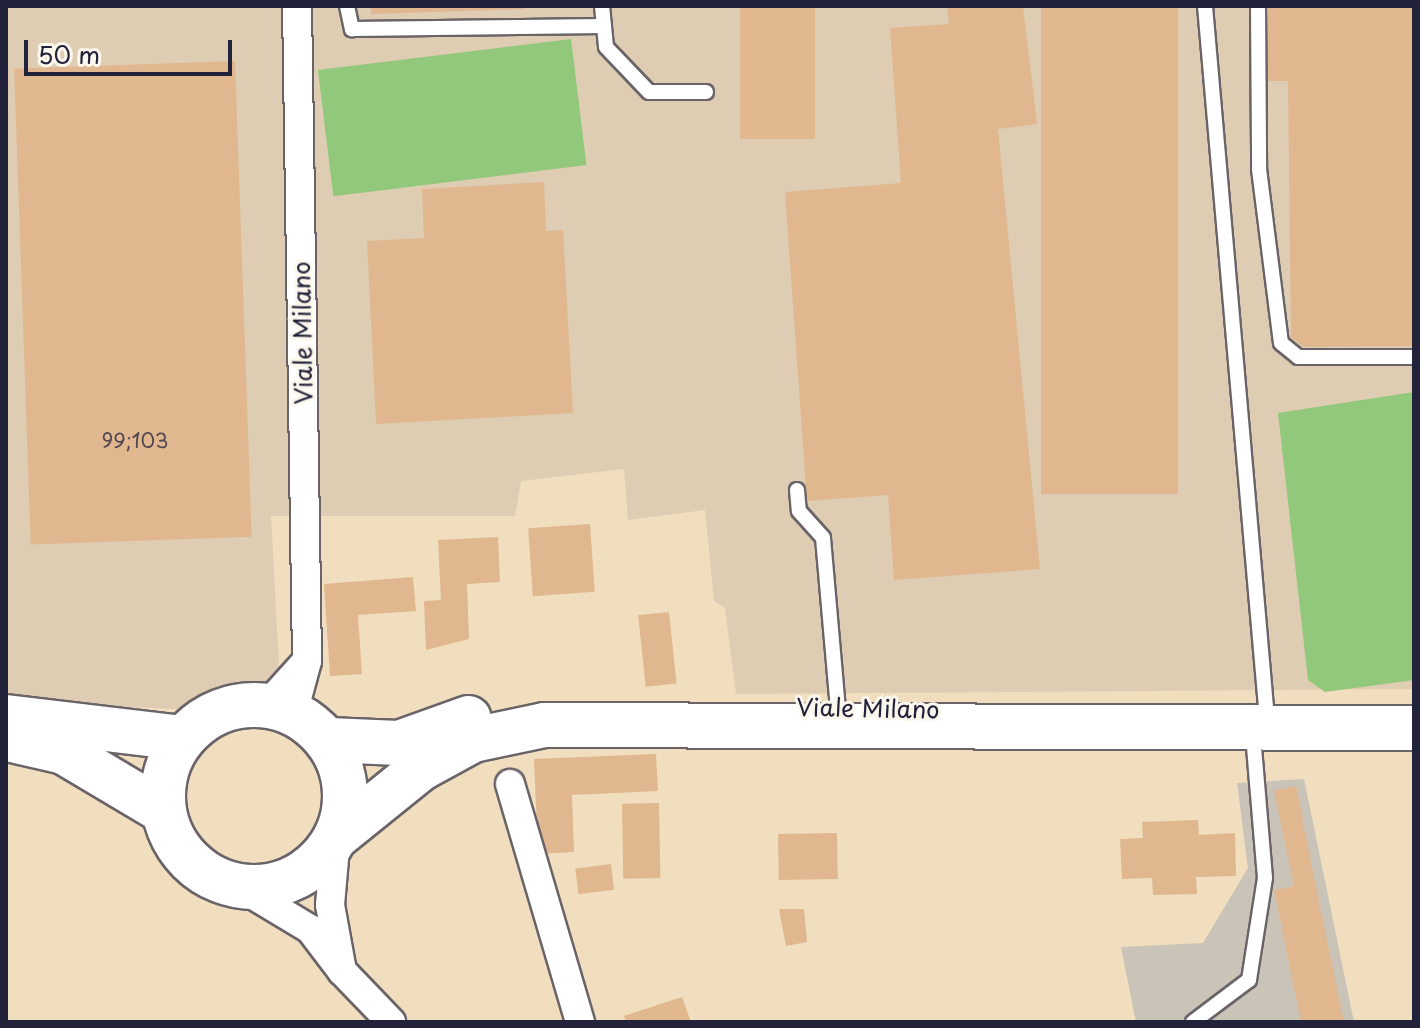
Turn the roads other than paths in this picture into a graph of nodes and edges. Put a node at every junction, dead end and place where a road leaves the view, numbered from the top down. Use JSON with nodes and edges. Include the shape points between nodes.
{"nodes":[{"id":1,"x":297,"y":6,"type":"edge"},
{"id":2,"x":347,"y":6,"type":"edge"},
{"id":3,"x":602,"y":6,"type":"edge"},
{"id":4,"x":1205,"y":6,"type":"edge"},
{"id":5,"x":1258,"y":6,"type":"edge"},
{"id":6,"x":604,"y":26,"type":"junction"},
{"id":7,"x":706,"y":92,"type":"dead end"},
{"id":8,"x":1414,"y":357,"type":"edge"},
{"id":9,"x":797,"y":490,"type":"dead end"},
{"id":10,"x":1414,"y":703,"type":"edge"},
{"id":11,"x":280,"y":709,"type":"junction"},
{"id":12,"x":838,"y":709,"type":"junction"},
{"id":13,"x":6,"y":717,"type":"edge"},
{"id":14,"x":1259,"y":718,"type":"junction"},
{"id":15,"x":1414,"y":728,"type":"edge"},
{"id":16,"x":183,"y":738,"type":"junction"},
{"id":17,"x":6,"y":739,"type":"edge"},
{"id":18,"x":329,"y":740,"type":"junction"},
{"id":19,"x":510,"y":784,"type":"dead end"},
{"id":20,"x":163,"y":811,"type":"junction"},
{"id":21,"x":336,"y":837,"type":"junction"},
{"id":22,"x":240,"y":887,"type":"junction"},
{"id":23,"x":342,"y":971,"type":"junction"},
{"id":24,"x":391,"y":1022,"type":"edge"},
{"id":25,"x":580,"y":1022,"type":"edge"},
{"id":26,"x":1193,"y":1022,"type":"edge"}],
"edges":[{"from":1,"to":11,"type":"street","name":"Viale Milano","via":[[307,661]]},
{"from":2,"to":6,"type":"lane","via":[[352,29]]},
{"from":3,"to":6,"type":"lane"},
{"from":4,"to":14,"type":"lane"},
{"from":5,"to":8,"type":"lane","via":[[1259,169],[1281,343],[1298,357]]},
{"from":6,"to":7,"type":"lane","via":[[606,47],[649,92]]},
{"from":9,"to":12,"type":"lane","via":[[799,511],[823,538]]},
{"from":10,"to":14,"type":"main road","name":"Viale Milano"},
{"from":11,"to":16,"type":"main road","via":[[206,717]]},
{"from":11,"to":18,"type":"main road"},
{"from":12,"to":14,"type":"main road","name":"Viale Milano"},
{"from":12,"to":18,"type":"main road","name":"Viale Milano","via":[[565,702],[488,712],[399,743]]},
{"from":13,"to":16,"type":"main road"},
{"from":14,"to":15,"type":"main road","name":"Viale Milano"},
{"from":14,"to":21,"type":"main road","name":"Viale Milano","via":[[1147,730],[544,725],[473,740],[420,769]]},
{"from":14,"to":26,"type":"lane","via":[[1265,878],[1249,980]]},
{"from":16,"to":20,"type":"main road","via":[[162,785]]},
{"from":17,"to":20,"type":"main road","via":[[64,752]]},
{"from":18,"to":21,"type":"main road","via":[[346,789]]},
{"from":19,"to":25,"type":"street"},
{"from":20,"to":22,"type":"main road","via":[[189,862]]},
{"from":21,"to":22,"type":"main road","via":[[296,878]]},
{"from":21,"to":23,"type":"street","via":[[329,895]]},
{"from":22,"to":23,"type":"street","via":[[310,929]]},
{"from":23,"to":24,"type":"street"}]}
